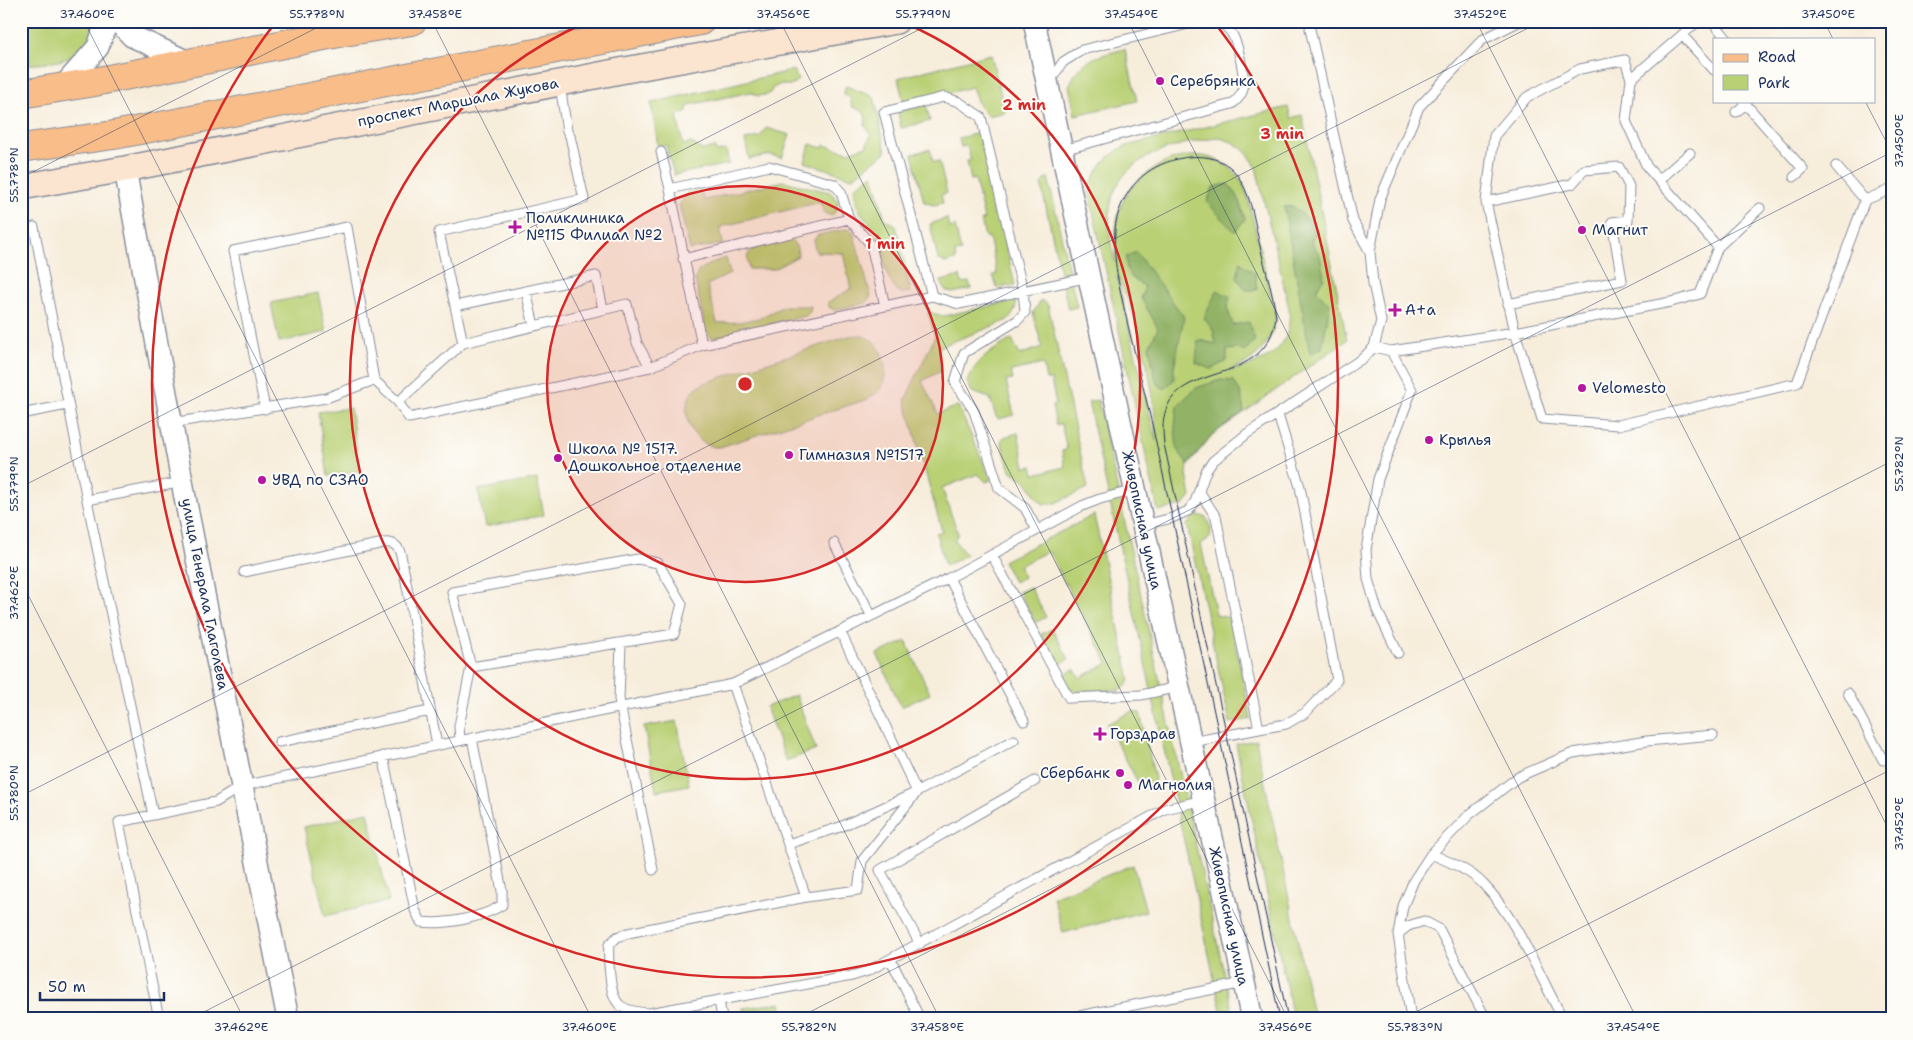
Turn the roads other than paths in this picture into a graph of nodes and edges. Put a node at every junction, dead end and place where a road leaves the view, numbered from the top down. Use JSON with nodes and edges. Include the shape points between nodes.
{"nodes":[{"id":1,"x":107,"y":21,"type":"edge"},
{"id":2,"x":118,"y":21,"type":"edge"},
{"id":3,"x":382,"y":21,"type":"edge"},
{"id":4,"x":412,"y":21,"type":"edge"},
{"id":5,"x":700,"y":21,"type":"edge"},
{"id":6,"x":896,"y":21,"type":"edge"},
{"id":7,"x":1034,"y":21,"type":"edge"},
{"id":8,"x":1200,"y":21,"type":"edge"},
{"id":9,"x":1218,"y":21,"type":"edge"},
{"id":10,"x":1520,"y":21,"type":"edge"},
{"id":11,"x":1698,"y":21,"type":"edge"},
{"id":12,"x":1712,"y":21,"type":"edge"},
{"id":13,"x":1310,"y":29,"type":"dead end"},
{"id":14,"x":344,"y":32,"type":"junction"},
{"id":15,"x":1682,"y":35,"type":"junction"},
{"id":16,"x":1726,"y":38,"type":"edge"},
{"id":17,"x":190,"y":63,"type":"junction"},
{"id":18,"x":1713,"y":69,"type":"edge"},
{"id":19,"x":1631,"y":79,"type":"junction"},
{"id":20,"x":559,"y":82,"type":"junction"},
{"id":21,"x":1048,"y":83,"type":"junction"},
{"id":22,"x":62,"y":88,"type":"junction"},
{"id":23,"x":21,"y":94,"type":"edge"},
{"id":24,"x":1744,"y":103,"type":"edge"},
{"id":25,"x":1736,"y":112,"type":"dead end"},
{"id":26,"x":27,"y":148,"type":"edge"},
{"id":27,"x":1063,"y":150,"type":"junction"},
{"id":28,"x":661,"y":152,"type":"dead end"},
{"id":29,"x":1690,"y":153,"type":"dead end"},
{"id":30,"x":1836,"y":166,"type":"dead end"},
{"id":31,"x":124,"y":169,"type":"junction"},
{"id":32,"x":1794,"y":177,"type":"dead end"},
{"id":33,"x":1659,"y":180,"type":"junction"},
{"id":34,"x":21,"y":187,"type":"edge"},
{"id":35,"x":670,"y":189,"type":"junction"},
{"id":36,"x":1892,"y":189,"type":"edge"},
{"id":37,"x":1865,"y":200,"type":"junction"},
{"id":38,"x":1486,"y":202,"type":"junction"},
{"id":39,"x":1760,"y":208,"type":"dead end"},
{"id":40,"x":849,"y":220,"type":"junction"},
{"id":41,"x":34,"y":227,"type":"dead end"},
{"id":42,"x":1718,"y":247,"type":"junction"},
{"id":43,"x":1370,"y":252,"type":"junction"},
{"id":44,"x":683,"y":259,"type":"junction"},
{"id":45,"x":1090,"y":277,"type":"junction"},
{"id":46,"x":526,"y":291,"type":"junction"},
{"id":47,"x":1023,"y":291,"type":"junction"},
{"id":48,"x":932,"y":296,"type":"junction"},
{"id":49,"x":1508,"y":304,"type":"junction"},
{"id":50,"x":455,"y":306,"type":"junction"},
{"id":51,"x":885,"y":306,"type":"junction"},
{"id":52,"x":603,"y":309,"type":"junction"},
{"id":53,"x":534,"y":326,"type":"junction"},
{"id":54,"x":1515,"y":332,"type":"junction"},
{"id":55,"x":463,"y":343,"type":"junction"},
{"id":56,"x":702,"y":345,"type":"junction"},
{"id":57,"x":1374,"y":347,"type":"junction"},
{"id":58,"x":1391,"y":351,"type":"junction"},
{"id":59,"x":650,"y":367,"type":"junction"},
{"id":60,"x":374,"y":380,"type":"junction"},
{"id":61,"x":398,"y":402,"type":"junction"},
{"id":62,"x":68,"y":405,"type":"junction"},
{"id":63,"x":265,"y":409,"type":"junction"},
{"id":64,"x":21,"y":414,"type":"edge"},
{"id":65,"x":1278,"y":415,"type":"junction"},
{"id":66,"x":172,"y":423,"type":"junction"},
{"id":67,"x":183,"y":482,"type":"junction"},
{"id":68,"x":1136,"y":490,"type":"junction"},
{"id":69,"x":1199,"y":491,"type":"junction"},
{"id":70,"x":87,"y":500,"type":"junction"},
{"id":71,"x":1143,"y":525,"type":"junction"},
{"id":72,"x":1037,"y":530,"type":"junction"},
{"id":73,"x":834,"y":543,"type":"dead end"},
{"id":74,"x":992,"y":555,"type":"junction"},
{"id":75,"x":244,"y":572,"type":"dead end"},
{"id":76,"x":949,"y":578,"type":"junction"},
{"id":77,"x":871,"y":616,"type":"junction"},
{"id":78,"x":840,"y":631,"type":"junction"},
{"id":79,"x":621,"y":644,"type":"junction"},
{"id":80,"x":1398,"y":653,"type":"dead end"},
{"id":81,"x":471,"y":667,"type":"junction"},
{"id":82,"x":733,"y":684,"type":"junction"},
{"id":83,"x":1179,"y":688,"type":"junction"},
{"id":84,"x":1848,"y":694,"type":"dead end"},
{"id":85,"x":620,"y":707,"type":"junction"},
{"id":86,"x":430,"y":711,"type":"junction"},
{"id":87,"x":1024,"y":721,"type":"dead end"},
{"id":88,"x":1259,"y":729,"type":"junction"},
{"id":89,"x":1714,"y":735,"type":"dead end"},
{"id":90,"x":472,"y":738,"type":"junction"},
{"id":91,"x":460,"y":740,"type":"junction"},
{"id":92,"x":1014,"y":740,"type":"dead end"},
{"id":93,"x":279,"y":742,"type":"dead end"},
{"id":94,"x":1191,"y":742,"type":"junction"},
{"id":95,"x":437,"y":745,"type":"junction"},
{"id":96,"x":1892,"y":755,"type":"edge"},
{"id":97,"x":384,"y":756,"type":"junction"},
{"id":98,"x":1035,"y":781,"type":"dead end"},
{"id":99,"x":242,"y":786,"type":"junction"},
{"id":100,"x":917,"y":792,"type":"junction"},
{"id":101,"x":1204,"y":800,"type":"junction"},
{"id":102,"x":153,"y":815,"type":"junction"},
{"id":103,"x":788,"y":844,"type":"junction"},
{"id":104,"x":1431,"y":854,"type":"junction"},
{"id":105,"x":653,"y":870,"type":"dead end"},
{"id":106,"x":806,"y":897,"type":"junction"},
{"id":107,"x":1398,"y":934,"type":"junction"},
{"id":108,"x":920,"y":944,"type":"junction"},
{"id":109,"x":891,"y":960,"type":"junction"},
{"id":110,"x":1244,"y":983,"type":"junction"},
{"id":111,"x":719,"y":1000,"type":"junction"},
{"id":112,"x":919,"y":1017,"type":"dead end"},
{"id":113,"x":159,"y":1019,"type":"edge"},
{"id":114,"x":288,"y":1019,"type":"edge"},
{"id":115,"x":722,"y":1019,"type":"edge"},
{"id":116,"x":1064,"y":1019,"type":"edge"},
{"id":117,"x":1252,"y":1019,"type":"edge"},
{"id":118,"x":1411,"y":1019,"type":"edge"},
{"id":119,"x":1486,"y":1019,"type":"edge"},
{"id":120,"x":1562,"y":1019,"type":"edge"}],
"edges":[{"from":1,"to":22,"type":"street","via":[[98,47]]},
{"from":2,"to":17,"type":"street","via":[[132,36]]},
{"from":3,"to":14,"type":"main road"},
{"from":4,"to":14,"type":"main road"},
{"from":5,"to":26,"type":"main road","via":[[114,135]]},
{"from":6,"to":20,"type":"main road","name":"проспект Маршала Жукова"},
{"from":7,"to":21,"type":"street","name":"Живописная улица"},
{"from":8,"to":21,"type":"lane","via":[[1082,50],[1063,62]]},
{"from":9,"to":27,"type":"lane","via":[[1235,40],[1244,82],[1243,92],[1232,104]]},
{"from":10,"to":43,"type":"lane","via":[[1482,40],[1418,107],[1380,199]]},
{"from":11,"to":15,"type":"lane"},
{"from":12,"to":16,"type":"lane"},
{"from":13,"to":43,"type":"lane","via":[[1353,221]]},
{"from":14,"to":17,"type":"main road"},
{"from":15,"to":18,"type":"lane"},
{"from":15,"to":19,"type":"lane"},
{"from":17,"to":22,"type":"main road"},
{"from":19,"to":33,"type":"lane","via":[[1626,121],[1647,167]]},
{"from":19,"to":38,"type":"lane","via":[[1626,60],[1580,69],[1527,97],[1494,136]]},
{"from":20,"to":31,"type":"main road","name":"проспект Маршала Жукова"},
{"from":20,"to":50,"type":"lane","via":[[584,199],[439,232]]},
{"from":21,"to":27,"type":"street","name":"Живописная улица"},
{"from":22,"to":23,"type":"main road"},
{"from":24,"to":25,"type":"lane"},
{"from":24,"to":32,"type":"lane","via":[[1803,169]]},
{"from":27,"to":45,"type":"street","name":"Живописная улица"},
{"from":28,"to":35,"type":"lane"},
{"from":29,"to":33,"type":"lane"},
{"from":30,"to":37,"type":"lane"},
{"from":31,"to":34,"type":"main road","name":"проспект Маршала Жукова"},
{"from":31,"to":66,"type":"street","name":"улица Генерала Глаголева"},
{"from":33,"to":42,"type":"lane"},
{"from":35,"to":40,"type":"lane","via":[[769,166],[834,184],[841,192]]},
{"from":35,"to":44,"type":"lane"},
{"from":36,"to":37,"type":"lane"},
{"from":37,"to":54,"type":"lane","via":[[1797,383],[1618,425],[1542,419]]},
{"from":38,"to":49,"type":"lane"},
{"from":38,"to":49,"type":"lane","via":[[1572,184],[1584,170],[1619,167],[1629,186],[1628,220],[1612,222],[1622,280]]},
{"from":39,"to":42,"type":"lane"},
{"from":40,"to":44,"type":"lane"},
{"from":40,"to":51,"type":"lane","via":[[871,245]]},
{"from":41,"to":62,"type":"lane"},
{"from":42,"to":54,"type":"lane","via":[[1700,294]]},
{"from":43,"to":57,"type":"lane","via":[[1381,321]]},
{"from":44,"to":56,"type":"lane"},
{"from":45,"to":47,"type":"lane"},
{"from":45,"to":68,"type":"street","name":"Живописная улица"},
{"from":46,"to":50,"type":"lane"},
{"from":46,"to":52,"type":"lane","via":[[596,276]]},
{"from":46,"to":53,"type":"lane"},
{"from":47,"to":48,"type":"lane","via":[[959,304]]},
{"from":47,"to":48,"type":"lane","via":[[981,117],[960,102],[944,97],[884,112]]},
{"from":47,"to":72,"type":"lane","via":[[1025,312],[1018,320],[964,353],[955,382],[974,411],[999,488],[1025,508]]},
{"from":48,"to":51,"type":"lane"},
{"from":49,"to":54,"type":"lane"},
{"from":50,"to":55,"type":"lane"},
{"from":51,"to":56,"type":"lane"},
{"from":52,"to":53,"type":"lane"},
{"from":52,"to":59,"type":"lane","via":[[627,304],[637,343]]},
{"from":53,"to":55,"type":"lane"},
{"from":54,"to":58,"type":"lane"},
{"from":55,"to":61,"type":"lane"},
{"from":56,"to":59,"type":"lane"},
{"from":57,"to":58,"type":"lane"},
{"from":57,"to":65,"type":"lane","via":[[1363,358]]},
{"from":58,"to":80,"type":"lane","via":[[1412,390],[1378,479],[1366,550],[1368,579],[1377,610]]},
{"from":59,"to":61,"type":"lane","via":[[409,418]]},
{"from":60,"to":61,"type":"lane"},
{"from":60,"to":63,"type":"lane","via":[[326,398]]},
{"from":60,"to":63,"type":"lane","via":[[347,227],[233,251]]},
{"from":62,"to":64,"type":"lane"},
{"from":62,"to":70,"type":"lane"},
{"from":63,"to":66,"type":"lane"},
{"from":65,"to":69,"type":"lane","via":[[1248,433],[1213,461]]},
{"from":65,"to":88,"type":"lane","via":[[1300,488],[1337,680],[1305,713],[1286,724]]},
{"from":66,"to":67,"type":"street","name":"улица Генерала Глаголева"},
{"from":67,"to":70,"type":"lane"},
{"from":67,"to":99,"type":"street","name":"улица Генерала Глаголева"},
{"from":68,"to":71,"type":"street","name":"Живописная улица"},
{"from":68,"to":72,"type":"lane","via":[[1100,499]]},
{"from":69,"to":71,"type":"lane","via":[[1195,502],[1180,516]]},
{"from":69,"to":88,"type":"lane","via":[[1216,517]]},
{"from":70,"to":102,"type":"lane"},
{"from":71,"to":83,"type":"street","name":"Живописная улица"},
{"from":72,"to":74,"type":"lane"},
{"from":73,"to":77,"type":"lane"},
{"from":74,"to":76,"type":"lane"},
{"from":74,"to":83,"type":"lane","via":[[1069,698],[1141,695]]},
{"from":75,"to":86,"type":"lane","via":[[384,543],[396,545],[401,555]]},
{"from":76,"to":77,"type":"lane"},
{"from":76,"to":87,"type":"lane"},
{"from":77,"to":78,"type":"lane"},
{"from":78,"to":82,"type":"lane"},
{"from":78,"to":100,"type":"lane"},
{"from":79,"to":81,"type":"lane"},
{"from":79,"to":81,"type":"lane","via":[[674,634],[682,604],[658,564],[638,559],[452,592]]},
{"from":79,"to":85,"type":"lane"},
{"from":81,"to":91,"type":"lane","via":[[459,726]]},
{"from":82,"to":85,"type":"lane"},
{"from":82,"to":103,"type":"lane"},
{"from":83,"to":94,"type":"street","name":"Живописная улица"},
{"from":84,"to":96,"type":"lane","via":[[1883,760]]},
{"from":85,"to":90,"type":"lane"},
{"from":85,"to":105,"type":"lane"},
{"from":86,"to":93,"type":"lane"},
{"from":86,"to":95,"type":"lane"},
{"from":88,"to":94,"type":"lane"},
{"from":89,"to":104,"type":"lane","via":[[1573,753],[1518,777],[1469,815]]},
{"from":90,"to":91,"type":"lane"},
{"from":90,"to":97,"type":"lane","via":[[502,890],[502,905],[490,913],[476,916],[435,924],[421,922],[415,910]]},
{"from":91,"to":95,"type":"lane"},
{"from":92,"to":100,"type":"lane"},
{"from":94,"to":101,"type":"street","name":"Живописная улица"},
{"from":95,"to":97,"type":"lane"},
{"from":97,"to":99,"type":"lane"},
{"from":98,"to":108,"type":"lane","via":[[880,870]]},
{"from":99,"to":102,"type":"lane","via":[[216,802]]},
{"from":99,"to":114,"type":"street","name":"улица Генерала Глаголева"},
{"from":100,"to":103,"type":"lane","via":[[840,827]]},
{"from":100,"to":106,"type":"lane","via":[[862,861],[858,890]]},
{"from":101,"to":108,"type":"lane","via":[[1164,809]]},
{"from":101,"to":110,"type":"street","name":"Живописная улица"},
{"from":102,"to":113,"type":"lane","via":[[119,822]]},
{"from":103,"to":106,"type":"lane"},
{"from":104,"to":107,"type":"lane","via":[[1414,880],[1403,906]]},
{"from":104,"to":120,"type":"lane","via":[[1456,864],[1484,884],[1496,899],[1508,915]]},
{"from":106,"to":111,"type":"lane","via":[[628,933],[609,945],[612,994],[617,1004],[631,1012]]},
{"from":107,"to":118,"type":"lane"},
{"from":107,"to":119,"type":"lane","via":[[1408,926],[1424,921],[1439,929]]},
{"from":108,"to":109,"type":"lane"},
{"from":109,"to":111,"type":"lane","via":[[852,976]]},
{"from":109,"to":112,"type":"lane"},
{"from":110,"to":116,"type":"lane"},
{"from":110,"to":117,"type":"street","name":"Живописная улица"},
{"from":111,"to":115,"type":"lane"}]}
